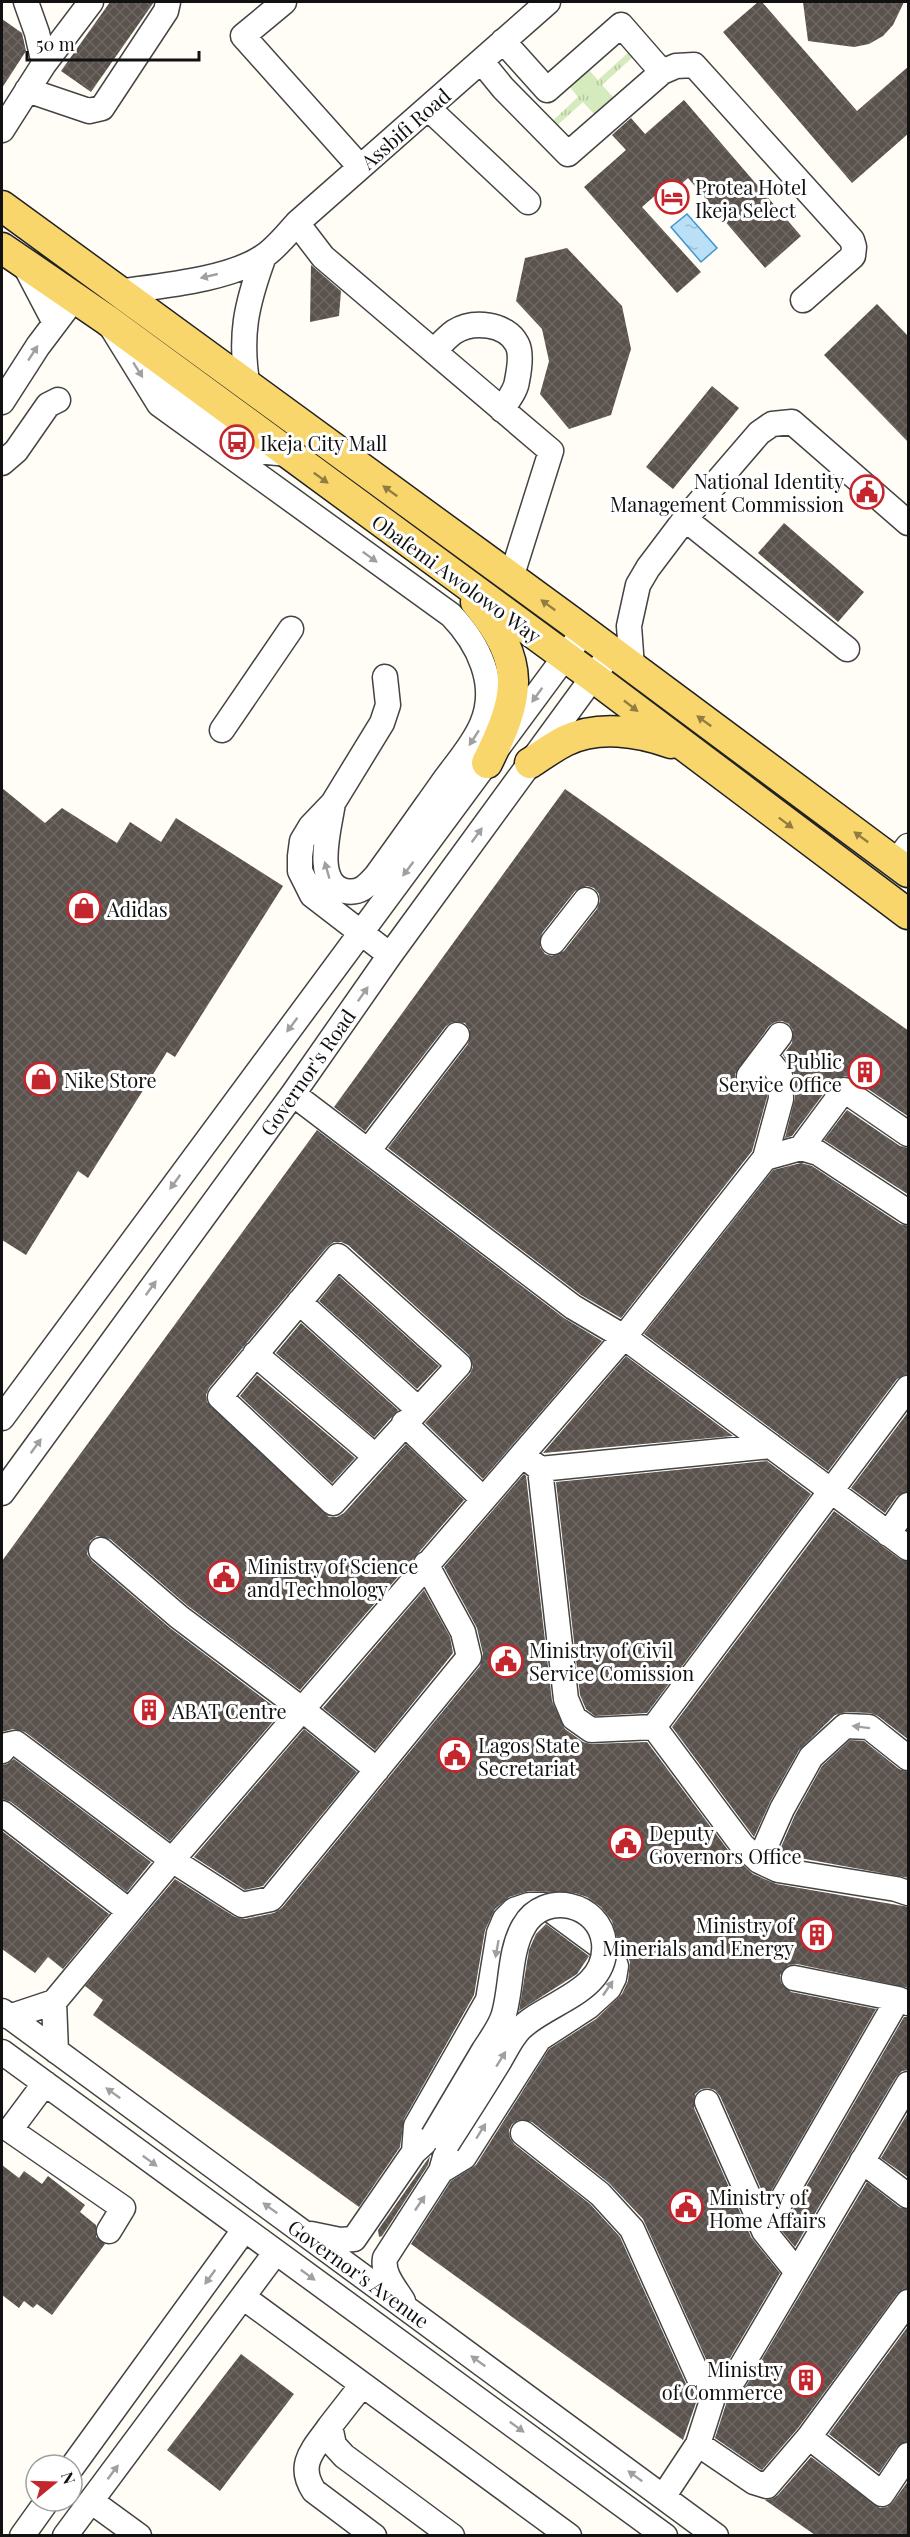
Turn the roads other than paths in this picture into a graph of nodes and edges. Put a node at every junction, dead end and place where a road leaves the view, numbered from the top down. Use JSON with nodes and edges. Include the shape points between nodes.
{"nodes":[{"id":1,"x":26,"y":2,"type":"edge"},
{"id":2,"x":91,"y":2,"type":"edge"},
{"id":3,"x":168,"y":2,"type":"edge"},
{"id":4,"x":284,"y":2,"type":"edge"},
{"id":5,"x":548,"y":2,"type":"edge"},
{"id":6,"x":504,"y":41,"type":"junction"},
{"id":7,"x":481,"y":61,"type":"junction"},
{"id":8,"x":44,"y":64,"type":"junction"},
{"id":9,"x":662,"y":72,"type":"junction"},
{"id":10,"x":27,"y":90,"type":"junction"},
{"id":11,"x":547,"y":90,"type":"junction"},
{"id":12,"x":428,"y":108,"type":"junction"},
{"id":13,"x":525,"y":110,"type":"junction"},
{"id":14,"x":2,"y":130,"type":"edge"},
{"id":15,"x":360,"y":167,"type":"junction"},
{"id":16,"x":528,"y":202,"type":"dead end"},
{"id":17,"x":2,"y":206,"type":"edge"},
{"id":18,"x":297,"y":224,"type":"junction"},
{"id":19,"x":12,"y":255,"type":"edge"},
{"id":20,"x":264,"y":256,"type":"junction"},
{"id":21,"x":117,"y":292,"type":"junction"},
{"id":22,"x":75,"y":297,"type":"junction"},
{"id":23,"x":803,"y":300,"type":"dead end"},
{"id":24,"x":107,"y":320,"type":"junction"},
{"id":25,"x":55,"y":323,"type":"junction"},
{"id":26,"x":434,"y":351,"type":"junction"},
{"id":27,"x":248,"y":388,"type":"junction"},
{"id":28,"x":58,"y":400,"type":"dead end"},
{"id":29,"x":2,"y":402,"type":"edge"},
{"id":30,"x":502,"y":410,"type":"junction"},
{"id":31,"x":2,"y":463,"type":"edge"},
{"id":32,"x":685,"y":519,"type":"junction"},
{"id":33,"x":909,"y":523,"type":"edge"},
{"id":34,"x":511,"y":578,"type":"junction"},
{"id":35,"x":457,"y":579,"type":"junction"},
{"id":36,"x":291,"y":629,"type":"dead end"},
{"id":37,"x":584,"y":631,"type":"junction"},
{"id":38,"x":847,"y":649,"type":"dead end"},
{"id":39,"x":565,"y":657,"type":"junction"},
{"id":40,"x":622,"y":660,"type":"junction"},
{"id":41,"x":385,"y":677,"type":"dead end"},
{"id":42,"x":593,"y":677,"type":"junction"},
{"id":43,"x":222,"y":730,"type":"dead end"},
{"id":44,"x":683,"y":747,"type":"junction"},
{"id":45,"x":487,"y":763,"type":"junction"},
{"id":46,"x":530,"y":763,"type":"junction"},
{"id":47,"x":333,"y":802,"type":"junction"},
{"id":48,"x":904,"y":860,"type":"edge"},
{"id":49,"x":586,"y":900,"type":"dead end"},
{"id":50,"x":909,"y":914,"type":"edge"},
{"id":51,"x":360,"y":934,"type":"junction"},
{"id":52,"x":553,"y":942,"type":"dead end"},
{"id":53,"x":390,"y":955,"type":"junction"},
{"id":54,"x":457,"y":1035,"type":"dead end"},
{"id":55,"x":780,"y":1035,"type":"dead end"},
{"id":56,"x":765,"y":1056,"type":"junction"},
{"id":57,"x":749,"y":1076,"type":"dead end"},
{"id":58,"x":293,"y":1094,"type":"junction"},
{"id":59,"x":909,"y":1134,"type":"edge"},
{"id":60,"x":801,"y":1148,"type":"junction"},
{"id":61,"x":368,"y":1151,"type":"junction"},
{"id":62,"x":765,"y":1158,"type":"junction"},
{"id":63,"x":909,"y":1212,"type":"edge"},
{"id":64,"x":299,"y":1302,"type":"junction"},
{"id":65,"x":624,"y":1337,"type":"junction"},
{"id":66,"x":255,"y":1354,"type":"junction"},
{"id":67,"x":909,"y":1388,"type":"edge"},
{"id":68,"x":411,"y":1416,"type":"junction"},
{"id":69,"x":2,"y":1418,"type":"edge"},
{"id":70,"x":771,"y":1446,"type":"junction"},
{"id":71,"x":375,"y":1456,"type":"junction"},
{"id":72,"x":531,"y":1462,"type":"junction"},
{"id":73,"x":830,"y":1492,"type":"junction"},
{"id":74,"x":2,"y":1493,"type":"edge"},
{"id":75,"x":483,"y":1499,"type":"junction"},
{"id":76,"x":909,"y":1505,"type":"edge"},
{"id":77,"x":888,"y":1534,"type":"junction"},
{"id":78,"x":909,"y":1548,"type":"edge"},
{"id":79,"x":101,"y":1550,"type":"dead end"},
{"id":80,"x":426,"y":1564,"type":"junction"},
{"id":81,"x":303,"y":1710,"type":"junction"},
{"id":82,"x":654,"y":1727,"type":"junction"},
{"id":83,"x":2,"y":1751,"type":"edge"},
{"id":84,"x":909,"y":1758,"type":"edge"},
{"id":85,"x":376,"y":1770,"type":"junction"},
{"id":86,"x":2,"y":1813,"type":"edge"},
{"id":87,"x":172,"y":1860,"type":"junction"},
{"id":88,"x":759,"y":1861,"type":"junction"},
{"id":89,"x":909,"y":1893,"type":"edge"},
{"id":90,"x":129,"y":1911,"type":"junction"},
{"id":91,"x":794,"y":1978,"type":"dead end"},
{"id":92,"x":904,"y":2001,"type":"edge"},
{"id":93,"x":54,"y":2002,"type":"junction"},
{"id":94,"x":5,"y":2014,"type":"edge"},
{"id":95,"x":56,"y":2051,"type":"junction"},
{"id":96,"x":2,"y":2052,"type":"edge"},
{"id":97,"x":45,"y":2083,"type":"junction"},
{"id":98,"x":909,"y":2084,"type":"edge"},
{"id":99,"x":707,"y":2102,"type":"dead end"},
{"id":100,"x":523,"y":2133,"type":"dead end"},
{"id":101,"x":440,"y":2140,"type":"junction"},
{"id":102,"x":414,"y":2152,"type":"junction"},
{"id":103,"x":862,"y":2161,"type":"junction"},
{"id":104,"x":441,"y":2171,"type":"junction"},
{"id":105,"x":909,"y":2196,"type":"edge"},
{"id":106,"x":244,"y":2230,"type":"junction"},
{"id":107,"x":109,"y":2231,"type":"dead end"},
{"id":108,"x":764,"y":2231,"type":"junction"},
{"id":109,"x":303,"y":2232,"type":"junction"},
{"id":110,"x":276,"y":2252,"type":"junction"},
{"id":111,"x":797,"y":2272,"type":"junction"},
{"id":112,"x":243,"y":2297,"type":"junction"},
{"id":113,"x":907,"y":2307,"type":"edge"},
{"id":114,"x":409,"y":2310,"type":"junction"},
{"id":115,"x":362,"y":2385,"type":"junction"},
{"id":116,"x":716,"y":2388,"type":"junction"},
{"id":117,"x":330,"y":2426,"type":"junction"},
{"id":118,"x":809,"y":2437,"type":"junction"},
{"id":119,"x":698,"y":2444,"type":"junction"},
{"id":120,"x":82,"y":2453,"type":"edge"},
{"id":121,"x":909,"y":2455,"type":"edge"},
{"id":122,"x":663,"y":2497,"type":"junction"},
{"id":123,"x":91,"y":2501,"type":"junction"},
{"id":124,"x":38,"y":2513,"type":"edge"},
{"id":125,"x":22,"y":2535,"type":"edge"},
{"id":126,"x":65,"y":2535,"type":"edge"},
{"id":127,"x":139,"y":2535,"type":"edge"},
{"id":128,"x":374,"y":2535,"type":"edge"},
{"id":129,"x":452,"y":2535,"type":"edge"},
{"id":130,"x":569,"y":2535,"type":"edge"},
{"id":131,"x":665,"y":2535,"type":"edge"},
{"id":132,"x":716,"y":2535,"type":"edge"}],
"edges":[{"from":1,"to":8,"type":"street"},
{"from":2,"to":8,"type":"street"},
{"from":3,"to":10,"type":"street","via":[[166,11],[102,108],[89,111]]},
{"from":4,"to":15,"type":"street","via":[[243,36]]},
{"from":5,"to":6,"type":"street","name":"Assbifi Road"},
{"from":6,"to":7,"type":"street","name":"Assbifi Road"},
{"from":6,"to":11,"type":"street"},
{"from":7,"to":12,"type":"street","name":"Assbifi Road"},
{"from":7,"to":13,"type":"street"},
{"from":8,"to":10,"type":"street"},
{"from":9,"to":11,"type":"street","via":[[621,25]]},
{"from":9,"to":13,"type":"street","via":[[568,154]]},
{"from":9,"to":23,"type":"street","via":[[694,65],[852,240],[853,256]]},
{"from":10,"to":14,"type":"street"},
{"from":11,"to":13,"type":"street"},
{"from":12,"to":15,"type":"street","name":"Assbifi Road"},
{"from":12,"to":16,"type":"street"},
{"from":15,"to":18,"type":"street","name":"Assbifi Road"},
{"from":17,"to":21,"type":"main road","name":"Obafemi Awolowo Way"},
{"from":18,"to":20,"type":"street","name":"Assbifi Road"},
{"from":18,"to":26,"type":"street","via":[[323,257]]},
{"from":19,"to":22,"type":"main road","name":"Obafemi Awolowo Way"},
{"from":19,"to":25,"type":"street"},
{"from":20,"to":21,"type":"street","one_way":true,"via":[[223,273]]},
{"from":20,"to":27,"type":"street","via":[[249,296],[245,321],[243,358]]},
{"from":21,"to":27,"type":"main road","name":"Obafemi Awolowo Way"},
{"from":22,"to":24,"type":"main road","name":"Obafemi Awolowo Way"},
{"from":22,"to":25,"type":"street"},
{"from":24,"to":35,"type":"main road","name":"Obafemi Awolowo Way","one_way":true},
{"from":24,"to":47,"type":"street","one_way":true,"via":[[159,404],[451,615],[477,650],[488,687],[483,724],[376,876],[365,889],[352,893],[334,886],[324,863]]},
{"from":29,"to":25,"type":"street","one_way":true},
{"from":26,"to":30,"type":"street"},
{"from":26,"to":30,"type":"street","via":[[454,332],[469,325],[488,325],[504,331],[518,344],[519,362],[517,384]]},
{"from":34,"to":27,"type":"main road","name":"Obafemi Awolowo Way","one_way":true},
{"from":28,"to":31,"type":"street","via":[[48,405]]},
{"from":30,"to":34,"type":"street","via":[[550,451]]},
{"from":32,"to":33,"type":"street","via":[[759,433],[772,424],[792,422]]},
{"from":32,"to":38,"type":"street"},
{"from":32,"to":40,"type":"street","via":[[638,585]]},
{"from":37,"to":34,"type":"main road","name":"Obafemi Awolowo Way","one_way":true},
{"from":35,"to":39,"type":"main road","name":"Obafemi Awolowo Way"},
{"from":35,"to":45,"type":"main road","via":[[488,615],[512,664],[513,693],[507,723]]},
{"from":36,"to":43,"type":"street"},
{"from":37,"to":39,"type":"street","name":"Governor's Road"},
{"from":37,"to":40,"type":"main road","name":"Obafemi Awolowo Way"},
{"from":39,"to":42,"type":"main road","name":"Obafemi Awolowo Way"},
{"from":39,"to":45,"type":"street","name":"Governor's Road","one_way":true},
{"from":40,"to":42,"type":"street","name":"Governor's Road"},
{"from":48,"to":40,"type":"main road","name":"Obafemi Awolowo Way","one_way":true},
{"from":41,"to":47,"type":"street","via":[[388,705],[382,723]]},
{"from":42,"to":44,"type":"main road","name":"Obafemi Awolowo Way","one_way":true},
{"from":42,"to":46,"type":"street","name":"Governor's Road"},
{"from":44,"to":46,"type":"main road","via":[[635,733],[602,732],[566,741]]},
{"from":44,"to":50,"type":"main road","name":"Obafemi Awolowo Way","one_way":true},
{"from":45,"to":51,"type":"street","name":"Governor's Road","one_way":true},
{"from":53,"to":46,"type":"street","name":"Governor's Road","one_way":true},
{"from":47,"to":51,"type":"street","via":[[302,840],[300,871],[312,895]]},
{"from":49,"to":52,"type":"street"},
{"from":51,"to":53,"type":"street"},
{"from":51,"to":69,"type":"street","name":"Governor's Road","one_way":true},
{"from":58,"to":53,"type":"street","name":"Governor's Road","one_way":true},
{"from":54,"to":61,"type":"street"},
{"from":55,"to":56,"type":"street"},
{"from":56,"to":57,"type":"street"},
{"from":56,"to":62,"type":"street","via":[[780,1075],[781,1099]]},
{"from":58,"to":61,"type":"street"},
{"from":74,"to":58,"type":"street","name":"Governor's Road","one_way":true},
{"from":59,"to":60,"type":"street","via":[[844,1090]]},
{"from":60,"to":62,"type":"street"},
{"from":60,"to":63,"type":"street","via":[[818,1153]]},
{"from":61,"to":65,"type":"street","via":[[573,1307]]},
{"from":62,"to":65,"type":"street"},
{"from":64,"to":66,"type":"street"},
{"from":64,"to":68,"type":"street"},
{"from":64,"to":68,"type":"street","via":[[338,1256],[459,1365]]},
{"from":65,"to":70,"type":"street"},
{"from":65,"to":72,"type":"street"},
{"from":66,"to":71,"type":"street"},
{"from":66,"to":71,"type":"street","via":[[220,1397],[333,1503]]},
{"from":67,"to":73,"type":"street"},
{"from":68,"to":71,"type":"street"},
{"from":68,"to":75,"type":"street"},
{"from":70,"to":72,"type":"street"},
{"from":70,"to":73,"type":"street"},
{"from":72,"to":75,"type":"street"},
{"from":72,"to":82,"type":"street","via":[[566,1699],[574,1718],[591,1730]]},
{"from":73,"to":77,"type":"street"},
{"from":73,"to":82,"type":"street"},
{"from":75,"to":80,"type":"street"},
{"from":76,"to":77,"type":"street"},
{"from":77,"to":78,"type":"street"},
{"from":79,"to":81,"type":"street","via":[[179,1617]]},
{"from":80,"to":81,"type":"street"},
{"from":80,"to":85,"type":"street","via":[[464,1632],[469,1658]]},
{"from":81,"to":85,"type":"street"},
{"from":81,"to":87,"type":"street"},
{"from":82,"to":88,"type":"street","via":[[742,1845]]},
{"from":83,"to":87,"type":"street","via":[[16,1743]]},
{"from":84,"to":88,"type":"street","one_way":true,"via":[[869,1727],[845,1726],[811,1757]]},
{"from":85,"to":87,"type":"street","via":[[272,1899],[242,1905]]},
{"from":86,"to":90,"type":"street"},
{"from":87,"to":90,"type":"street"},
{"from":88,"to":89,"type":"street","via":[[778,1870]]},
{"from":90,"to":93,"type":"street"},
{"from":91,"to":92,"type":"street"},
{"from":92,"to":108,"type":"street"},
{"from":93,"to":94,"type":"street"},
{"from":93,"to":95,"type":"street"},
{"from":94,"to":95,"type":"street","name":"Governor's Avenue"},
{"from":109,"to":95,"type":"street","name":"Governor's Avenue","one_way":true},
{"from":96,"to":97,"type":"street","name":"Governor's Avenue"},
{"from":97,"to":106,"type":"street","name":"Governor's Avenue","one_way":true},
{"from":97,"to":107,"type":"street","via":[[10,2130],[123,2208]]},
{"from":98,"to":103,"type":"street"},
{"from":99,"to":108,"type":"street"},
{"from":100,"to":116,"type":"street","via":[[600,2194],[632,2229],[699,2378]]},
{"from":101,"to":101,"type":"street","one_way":true,"bridge":true,"via":[[519,2029],[593,1978],[605,1952],[604,1939],[587,1911],[571,1904],[556,1905],[543,1909],[523,1926],[504,2016]]},
{"from":101,"to":102,"type":"street"},
{"from":101,"to":104,"type":"street"},
{"from":104,"to":102,"type":"street","one_way":true,"via":[[464,2157],[539,2039],[601,1997],[614,1978],[612,1954],[544,1905],[514,1910],[505,1919],[488,2000],[416,2126]]},
{"from":102,"to":109,"type":"street","via":[[354,2239]]},
{"from":103,"to":105,"type":"street"},
{"from":103,"to":111,"type":"street"},
{"from":114,"to":104,"type":"street","one_way":true,"via":[[387,2276],[385,2258]]},
{"from":106,"to":110,"type":"street","name":"Governor's Avenue"},
{"from":106,"to":120,"type":"street","one_way":true},
{"from":108,"to":111,"type":"street"},
{"from":109,"to":114,"type":"street","name":"Governor's Avenue"},
{"from":110,"to":112,"type":"street"},
{"from":110,"to":131,"type":"street","name":"Governor's Avenue","one_way":true},
{"from":111,"to":116,"type":"street","via":[[734,2379]]},
{"from":112,"to":115,"type":"street"},
{"from":123,"to":112,"type":"street","one_way":true},
{"from":113,"to":118,"type":"street"},
{"from":122,"to":114,"type":"street","name":"Governor's Avenue","one_way":true},
{"from":115,"to":117,"type":"street"},
{"from":115,"to":130,"type":"street"},
{"from":116,"to":119,"type":"street"},
{"from":117,"to":128,"type":"street","via":[[308,2458],[304,2470],[307,2481],[314,2491]]},
{"from":117,"to":129,"type":"street","via":[[334,2445],[344,2456]]},
{"from":118,"to":119,"type":"street","via":[[767,2486],[753,2482]]},
{"from":118,"to":121,"type":"street","via":[[882,2494]]},
{"from":119,"to":122,"type":"street"},
{"from":122,"to":132,"type":"street","name":"Governor's Avenue"},
{"from":123,"to":126,"type":"street"},
{"from":123,"to":127,"type":"street"},
{"from":124,"to":125,"type":"street"}]}
